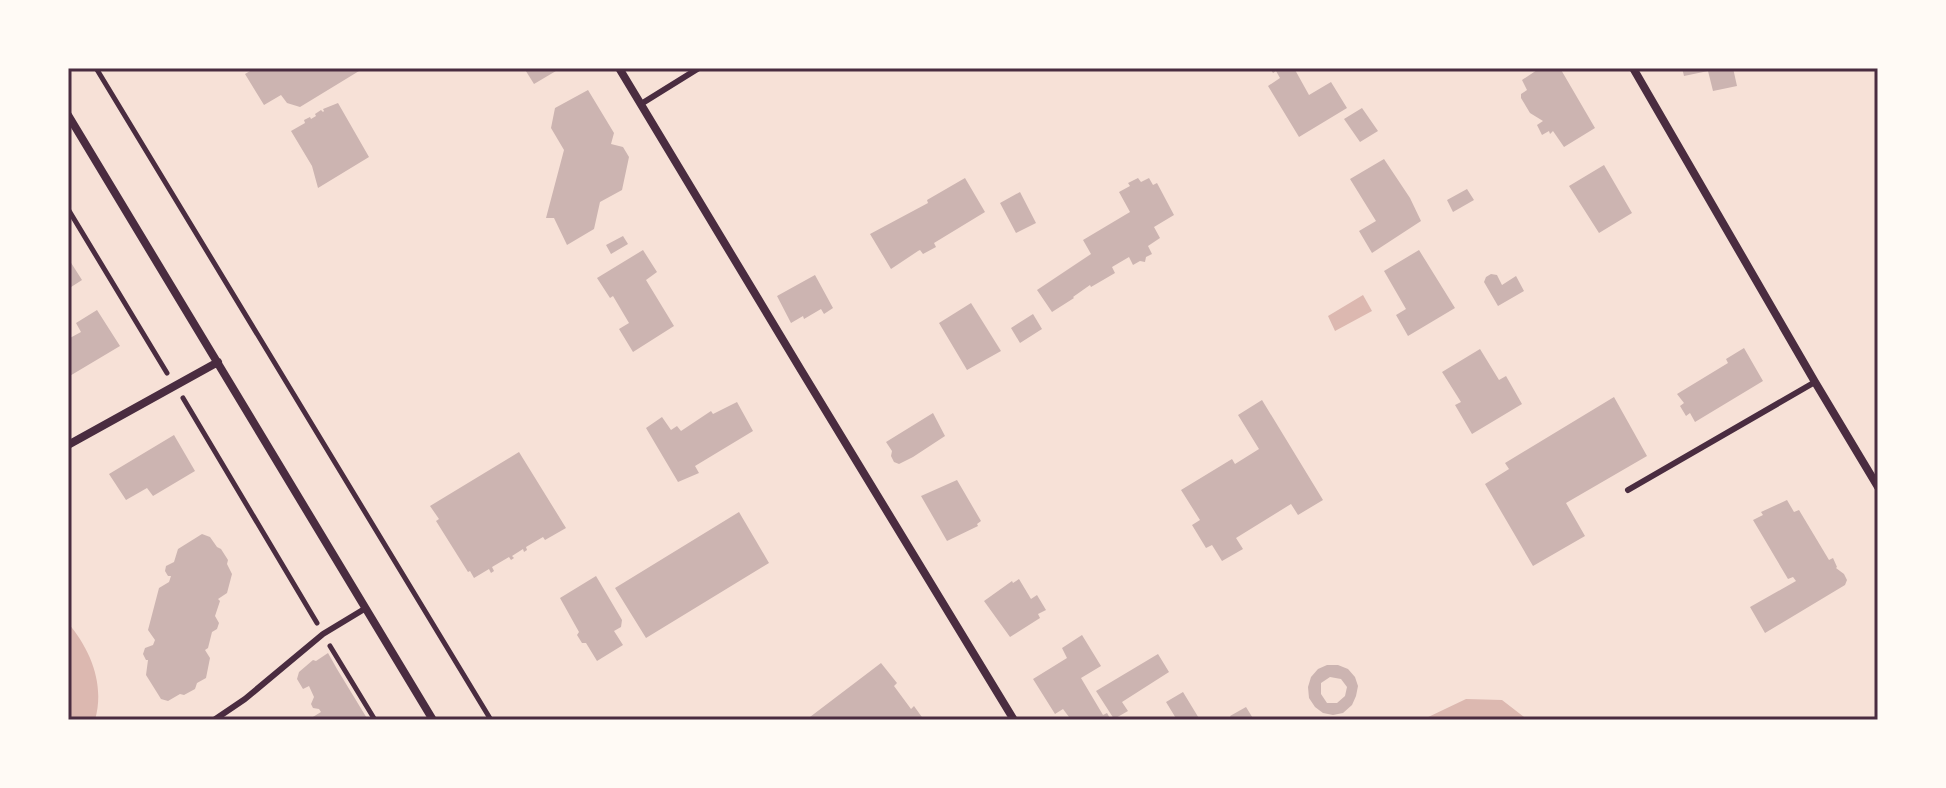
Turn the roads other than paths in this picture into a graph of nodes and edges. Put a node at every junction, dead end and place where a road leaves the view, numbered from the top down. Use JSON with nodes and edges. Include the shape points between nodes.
{"nodes":[{"id":1,"x":619,"y":68,"type":"edge"},
{"id":2,"x":699,"y":68,"type":"edge"},
{"id":3,"x":1633,"y":68,"type":"edge"},
{"id":4,"x":641,"y":104,"type":"junction"},
{"id":5,"x":68,"y":115,"type":"edge"},
{"id":6,"x":218,"y":362,"type":"junction"},
{"id":7,"x":1815,"y":382,"type":"junction"},
{"id":8,"x":68,"y":445,"type":"edge"},
{"id":9,"x":1878,"y":487,"type":"edge"},
{"id":10,"x":1628,"y":490,"type":"dead end"},
{"id":11,"x":366,"y":608,"type":"junction"},
{"id":12,"x":214,"y":720,"type":"edge"},
{"id":13,"x":433,"y":720,"type":"edge"},
{"id":14,"x":1014,"y":720,"type":"edge"}],
"edges":[{"from":1,"to":4,"type":"street"},
{"from":2,"to":4,"type":"lane"},
{"from":3,"to":7,"type":"street"},
{"from":4,"to":14,"type":"street"},
{"from":5,"to":6,"type":"street"},
{"from":6,"to":8,"type":"street"},
{"from":6,"to":11,"type":"street"},
{"from":7,"to":9,"type":"street"},
{"from":7,"to":10,"type":"lane"},
{"from":11,"to":12,"type":"lane","via":[[323,634]]},
{"from":11,"to":13,"type":"street"}]}
